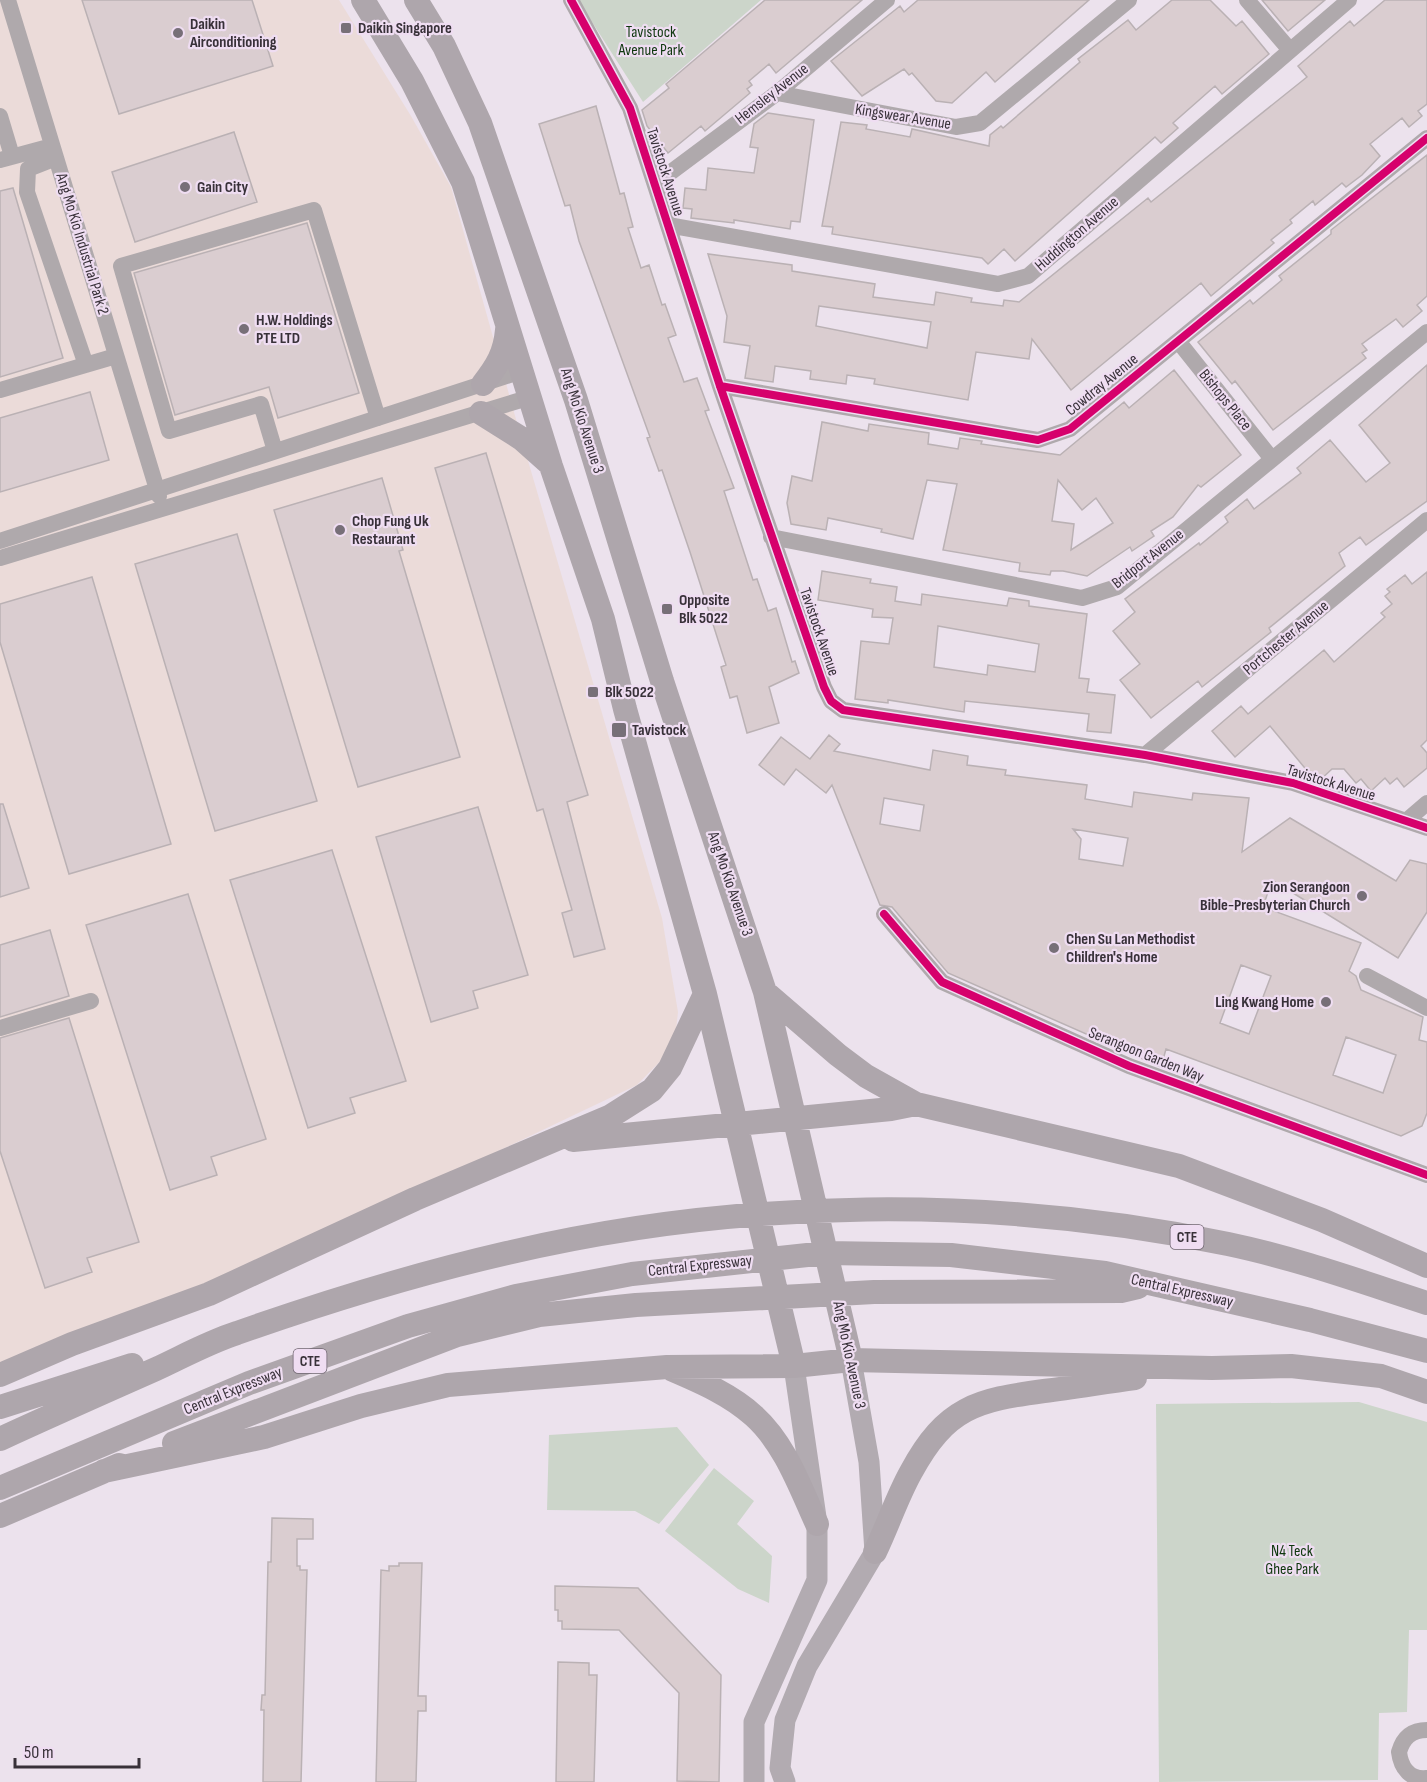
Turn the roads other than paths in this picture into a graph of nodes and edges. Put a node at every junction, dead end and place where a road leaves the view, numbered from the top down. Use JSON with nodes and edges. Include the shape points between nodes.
{"nodes":[{"id":1,"x":8,"y":0,"type":"edge"},
{"id":2,"x":363,"y":0,"type":"edge"},
{"id":3,"x":416,"y":0,"type":"edge"},
{"id":4,"x":571,"y":0,"type":"edge"},
{"id":5,"x":887,"y":0,"type":"edge"},
{"id":6,"x":1129,"y":0,"type":"edge"},
{"id":7,"x":1247,"y":0,"type":"edge"},
{"id":8,"x":1349,"y":0,"type":"edge"},
{"id":9,"x":1289,"y":49,"type":"junction"},
{"id":10,"x":777,"y":93,"type":"junction"},
{"id":11,"x":0,"y":116,"type":"edge"},
{"id":12,"x":1427,"y":138,"type":"edge"},
{"id":13,"x":486,"y":141,"type":"junction"},
{"id":14,"x":54,"y":152,"type":"junction"},
{"id":15,"x":451,"y":156,"type":"junction"},
{"id":16,"x":6,"y":158,"type":"edge"},
{"id":17,"x":655,"y":184,"type":"junction"},
{"id":18,"x":668,"y":225,"type":"junction"},
{"id":19,"x":507,"y":326,"type":"junction"},
{"id":20,"x":1427,"y":332,"type":"edge"},
{"id":21,"x":1178,"y":340,"type":"junction"},
{"id":22,"x":116,"y":356,"type":"junction"},
{"id":23,"x":86,"y":364,"type":"junction"},
{"id":24,"x":522,"y":371,"type":"junction"},
{"id":25,"x":483,"y":384,"type":"junction"},
{"id":26,"x":720,"y":386,"type":"junction"},
{"id":27,"x":0,"y":390,"type":"edge"},
{"id":28,"x":531,"y":397,"type":"junction"},
{"id":29,"x":481,"y":412,"type":"junction"},
{"id":30,"x":378,"y":418,"type":"junction"},
{"id":31,"x":275,"y":451,"type":"junction"},
{"id":32,"x":1272,"y":459,"type":"junction"},
{"id":33,"x":551,"y":466,"type":"junction"},
{"id":34,"x":156,"y":488,"type":"junction"},
{"id":35,"x":94,"y":509,"type":"junction"},
{"id":36,"x":163,"y":509,"type":"junction"},
{"id":37,"x":1427,"y":520,"type":"edge"},
{"id":38,"x":100,"y":528,"type":"junction"},
{"id":39,"x":771,"y":537,"type":"junction"},
{"id":40,"x":0,"y":541,"type":"edge"},
{"id":41,"x":0,"y":558,"type":"edge"},
{"id":42,"x":1145,"y":755,"type":"junction"},
{"id":43,"x":1427,"y":803,"type":"edge"},
{"id":44,"x":1406,"y":820,"type":"junction"},
{"id":45,"x":1427,"y":828,"type":"edge"},
{"id":46,"x":884,"y":914,"type":"dead end"},
{"id":47,"x":1367,"y":976,"type":"dead end"},
{"id":48,"x":765,"y":992,"type":"junction"},
{"id":49,"x":705,"y":994,"type":"junction"},
{"id":50,"x":92,"y":1001,"type":"dead end"},
{"id":51,"x":1427,"y":1008,"type":"edge"},
{"id":52,"x":0,"y":1028,"type":"edge"},
{"id":53,"x":916,"y":1104,"type":"junction"},
{"id":54,"x":795,"y":1118,"type":"junction"},
{"id":55,"x":736,"y":1125,"type":"junction"},
{"id":56,"x":548,"y":1142,"type":"junction"},
{"id":57,"x":1427,"y":1175,"type":"edge"},
{"id":58,"x":1427,"y":1266,"type":"edge"},
{"id":59,"x":1151,"y":1283,"type":"junction"},
{"id":60,"x":1427,"y":1303,"type":"edge"},
{"id":61,"x":233,"y":1334,"type":"junction"},
{"id":62,"x":1427,"y":1352,"type":"edge"},
{"id":63,"x":851,"y":1360,"type":"junction"},
{"id":64,"x":794,"y":1366,"type":"junction"},
{"id":65,"x":667,"y":1367,"type":"junction"},
{"id":66,"x":1212,"y":1368,"type":"junction"},
{"id":67,"x":0,"y":1375,"type":"edge"},
{"id":68,"x":1427,"y":1392,"type":"edge"},
{"id":69,"x":0,"y":1407,"type":"edge"},
{"id":70,"x":0,"y":1439,"type":"edge"},
{"id":71,"x":104,"y":1471,"type":"junction"},
{"id":72,"x":0,"y":1488,"type":"edge"},
{"id":73,"x":0,"y":1516,"type":"edge"},
{"id":74,"x":817,"y":1524,"type":"junction"},
{"id":75,"x":875,"y":1551,"type":"junction"},
{"id":76,"x":1427,"y":1730,"type":"edge"},
{"id":77,"x":1427,"y":1778,"type":"edge"},
{"id":78,"x":754,"y":1782,"type":"edge"},
{"id":79,"x":785,"y":1782,"type":"edge"}],
"edges":[{"from":1,"to":14,"type":"street","name":"Ang Mo Kio Industrial Park 2"},
{"from":2,"to":15,"type":"highway"},
{"from":3,"to":13,"type":"highway","name":"Ang Mo Kio Avenue 3","via":[[444,46]]},
{"from":4,"to":17,"type":"street","name":"Tavistock Avenue","via":[[630,108]]},
{"from":5,"to":10,"type":"street","name":"Hemsley Avenue"},
{"from":6,"to":10,"type":"street","name":"Kingswear Avenue","via":[[980,123],[956,127]]},
{"from":7,"to":9,"type":"street"},
{"from":8,"to":9,"type":"street","name":"Huddington Avenue"},
{"from":9,"to":18,"type":"street","name":"Huddington Avenue","via":[[1028,276],[998,284]]},
{"from":10,"to":17,"type":"street","name":"Hemsley Avenue"},
{"from":11,"to":16,"type":"street"},
{"from":12,"to":21,"type":"street","name":"Cowdray Avenue"},
{"from":13,"to":15,"type":"highway","via":[[484,156],[477,163],[463,164]]},
{"from":13,"to":48,"type":"highway","name":"Ang Mo Kio Avenue 3","via":[[576,400],[662,681]]},
{"from":14,"to":16,"type":"street"},
{"from":14,"to":22,"type":"street","name":"Ang Mo Kio Industrial Park 2"},
{"from":14,"to":23,"type":"street","via":[[28,169],[27,192]]},
{"from":15,"to":19,"type":"highway","via":[[463,182]]},
{"from":17,"to":18,"type":"street","name":"Tavistock Avenue"},
{"from":18,"to":26,"type":"street","name":"Tavistock Avenue"},
{"from":19,"to":24,"type":"highway"},
{"from":19,"to":25,"type":"highway","via":[[506,349]]},
{"from":20,"to":32,"type":"street","name":"Bridport Avenue"},
{"from":21,"to":26,"type":"street","name":"Cowdray Avenue","via":[[1070,429],[1038,440]]},
{"from":21,"to":32,"type":"street","name":"Bishops Place"},
{"from":22,"to":23,"type":"street"},
{"from":22,"to":34,"type":"street","name":"Ang Mo Kio Industrial Park 2"},
{"from":23,"to":27,"type":"street"},
{"from":24,"to":25,"type":"street"},
{"from":24,"to":28,"type":"highway"},
{"from":25,"to":30,"type":"street"},
{"from":26,"to":39,"type":"street","name":"Tavistock Avenue"},
{"from":28,"to":29,"type":"street"},
{"from":28,"to":33,"type":"highway"},
{"from":29,"to":33,"type":"highway","via":[[522,439]]},
{"from":29,"to":36,"type":"street"},
{"from":30,"to":31,"type":"street"},
{"from":30,"to":31,"type":"street","via":[[314,210],[121,266],[169,431],[261,404]]},
{"from":31,"to":34,"type":"street"},
{"from":32,"to":39,"type":"street","name":"Bridport Avenue","via":[[1117,587],[1082,598]]},
{"from":33,"to":49,"type":"highway","via":[[603,620]]},
{"from":34,"to":35,"type":"street"},
{"from":34,"to":36,"type":"street","name":"Ang Mo Kio Industrial Park 2"},
{"from":35,"to":38,"type":"street"},
{"from":35,"to":40,"type":"street"},
{"from":36,"to":38,"type":"street"},
{"from":37,"to":42,"type":"street","name":"Portchester Avenue"},
{"from":38,"to":41,"type":"street"},
{"from":39,"to":42,"type":"street","name":"Tavistock Avenue","via":[[824,687],[831,701],[843,710]]},
{"from":42,"to":44,"type":"street","name":"Tavistock Avenue","via":[[1293,783]]},
{"from":43,"to":44,"type":"street"},
{"from":44,"to":45,"type":"street","name":"Tavistock Avenue"},
{"from":46,"to":57,"type":"street","name":"Serangoon Garden Way","via":[[942,982],[1129,1066]]},
{"from":47,"to":51,"type":"street"},
{"from":48,"to":53,"type":"highway","via":[[858,1070]]},
{"from":48,"to":54,"type":"highway","name":"Ang Mo Kio Avenue 3"},
{"from":49,"to":55,"type":"highway"},
{"from":49,"to":56,"type":"highway","via":[[679,1053],[652,1090],[611,1116]]},
{"from":50,"to":52,"type":"street"},
{"from":53,"to":54,"type":"highway"},
{"from":53,"to":58,"type":"highway","via":[[1179,1166],[1322,1220]]},
{"from":54,"to":55,"type":"highway"},
{"from":54,"to":63,"type":"highway","name":"Ang Mo Kio Avenue 3"},
{"from":55,"to":56,"type":"highway"},
{"from":55,"to":64,"type":"highway"},
{"from":56,"to":67,"type":"highway","via":[[209,1294]]},
{"from":59,"to":62,"type":"highway","name":"Central Expressway","number":"CTE"},
{"from":59,"to":71,"type":"highway","via":[[1127,1291],[874,1292],[636,1305],[539,1315],[457,1335]]},
{"from":59,"to":72,"type":"highway","name":"Central Expressway","number":"CTE","via":[[951,1255],[826,1253],[632,1274],[516,1296],[408,1326],[249,1383]]},
{"from":60,"to":61,"type":"highway","number":"CTE","via":[[1232,1245],[1136,1227],[940,1210],[818,1211],[732,1216],[497,1255],[379,1287]]},
{"from":61,"to":69,"type":"highway"},
{"from":61,"to":70,"type":"highway","number":"CTE"},
{"from":63,"to":64,"type":"highway"},
{"from":63,"to":66,"type":"highway"},
{"from":63,"to":75,"type":"main road","name":"Ang Mo Kio Avenue 3","via":[[870,1462]]},
{"from":64,"to":65,"type":"highway"},
{"from":64,"to":74,"type":"main road"},
{"from":65,"to":71,"type":"highway","via":[[448,1384],[264,1437]]},
{"from":65,"to":74,"type":"highway","via":[[710,1386],[755,1417],[784,1453]]},
{"from":66,"to":68,"type":"highway","via":[[1291,1366],[1381,1376]]},
{"from":66,"to":75,"type":"highway","via":[[1016,1393],[966,1409],[937,1434],[911,1471]]},
{"from":71,"to":73,"type":"highway"},
{"from":74,"to":78,"type":"main road","via":[[817,1580],[754,1722]]},
{"from":75,"to":79,"type":"main road","via":[[807,1666],[785,1720],[780,1768]]},
{"from":76,"to":77,"type":"street","via":[[1407,1736],[1399,1752],[1405,1770],[1412,1776]]}]}
